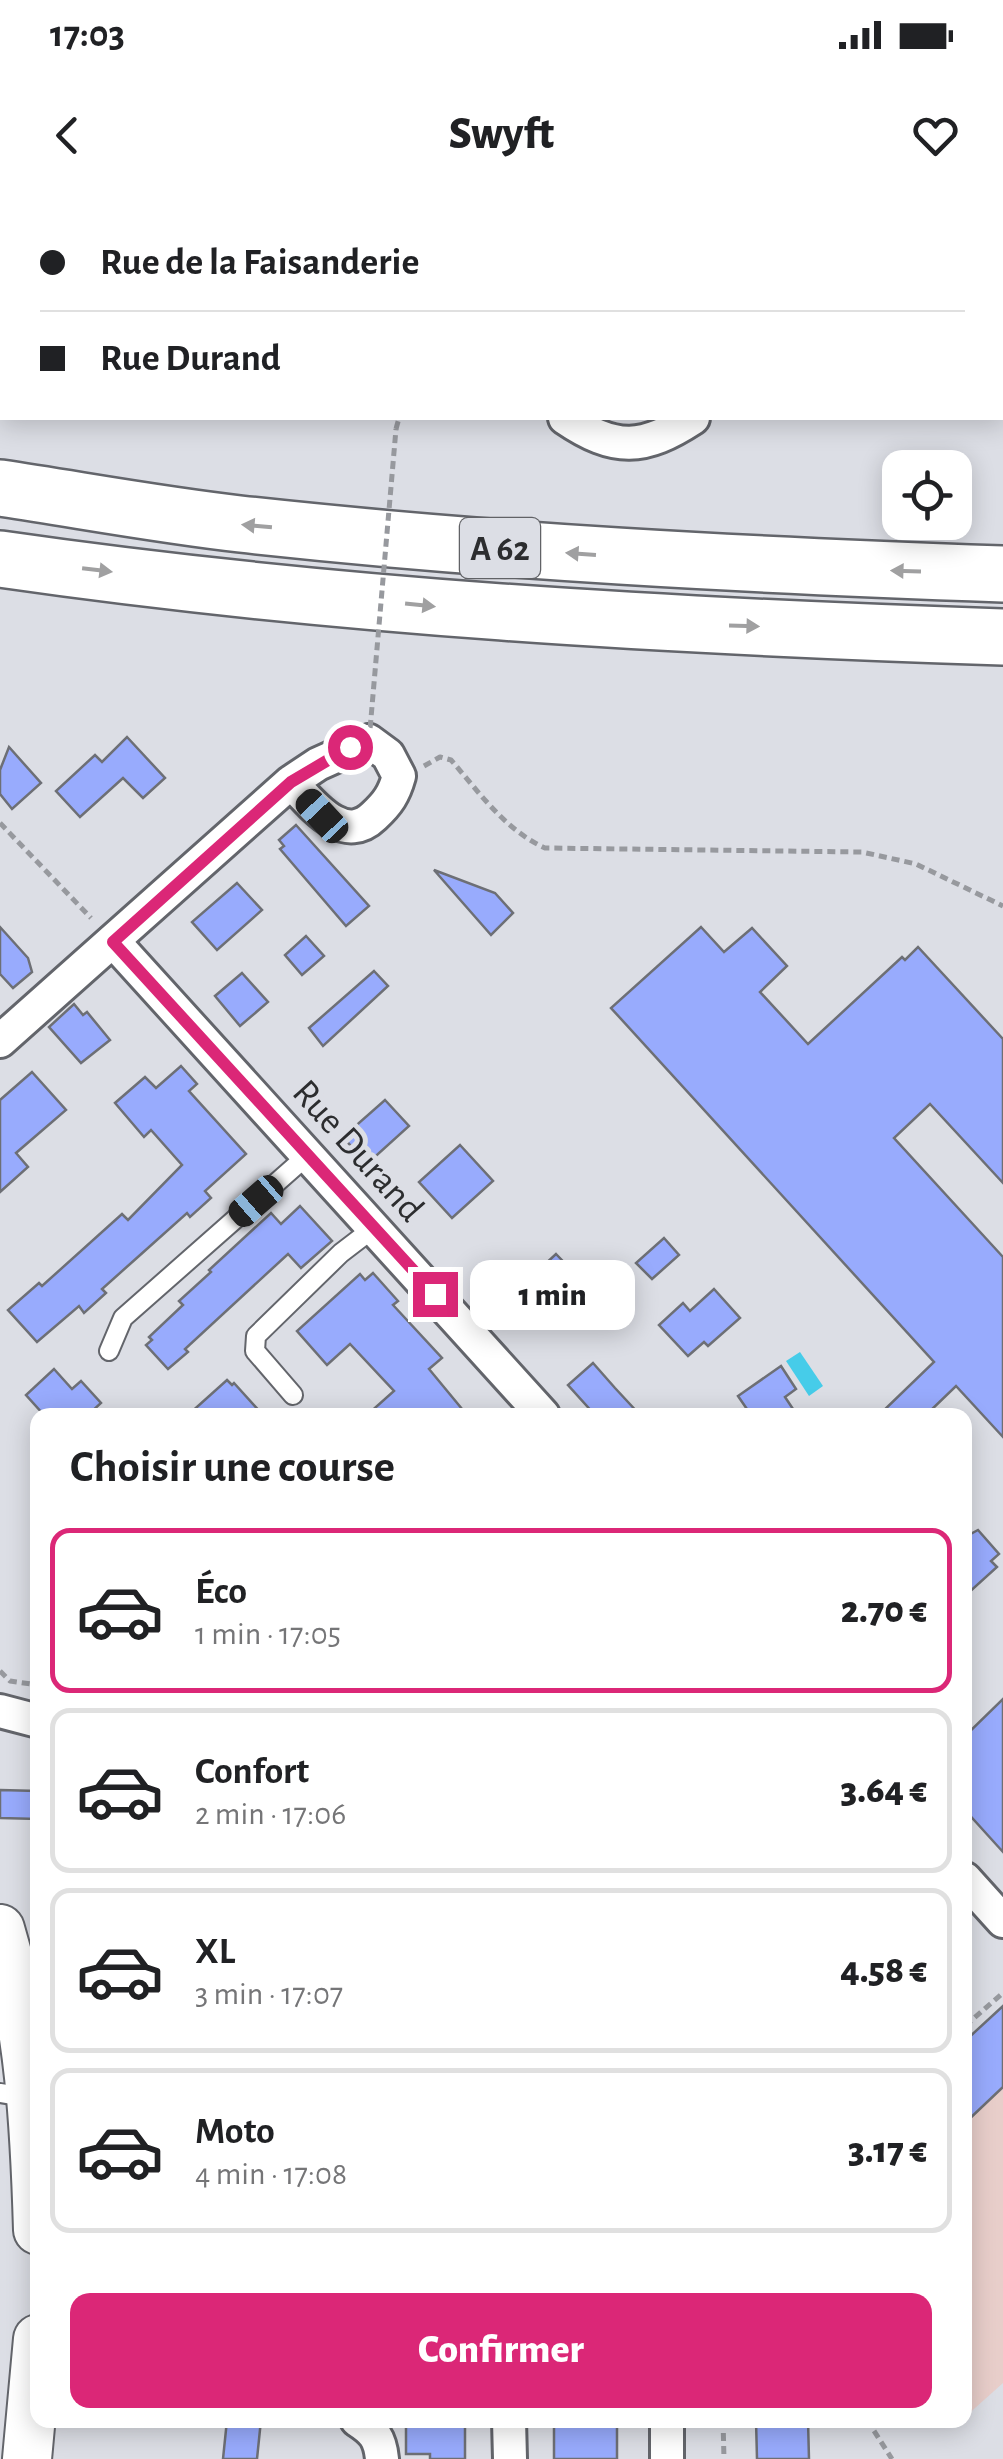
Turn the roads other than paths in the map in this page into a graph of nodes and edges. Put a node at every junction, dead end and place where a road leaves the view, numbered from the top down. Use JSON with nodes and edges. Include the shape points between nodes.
{"nodes":[{"id":1,"x":568,"y":420,"type":"edge"},
{"id":2,"x":691,"y":420,"type":"edge"},
{"id":3,"x":0,"y":488,"type":"edge"},
{"id":4,"x":0,"y":558,"type":"edge"},
{"id":5,"x":1003,"y":574,"type":"edge"},
{"id":6,"x":1003,"y":637,"type":"edge"},
{"id":7,"x":291,"y":782,"type":"junction"},
{"id":8,"x":113,"y":942,"type":"junction"},
{"id":9,"x":0,"y":1042,"type":"edge"},
{"id":10,"x":309,"y":1154,"type":"junction"},
{"id":11,"x":375,"y":1227,"type":"junction"},
{"id":12,"x":109,"y":1350,"type":"dead end"},
{"id":13,"x":293,"y":1395,"type":"dead end"},
{"id":14,"x":537,"y":1408,"type":"edge"},
{"id":15,"x":0,"y":1711,"type":"edge"},
{"id":16,"x":30,"y":1719,"type":"edge"},
{"id":17,"x":972,"y":1887,"type":"edge"},
{"id":18,"x":1003,"y":1921,"type":"edge"},
{"id":19,"x":0,"y":1929,"type":"edge"},
{"id":20,"x":16,"y":2096,"type":"edge"},
{"id":21,"x":30,"y":2181,"type":"edge"},
{"id":22,"x":30,"y":2383,"type":"edge"},
{"id":23,"x":370,"y":2428,"type":"edge"},
{"id":24,"x":509,"y":2428,"type":"edge"},
{"id":25,"x":667,"y":2428,"type":"edge"},
{"id":26,"x":18,"y":2450,"type":"edge"},
{"id":27,"x":382,"y":2459,"type":"edge"},
{"id":28,"x":510,"y":2459,"type":"edge"},
{"id":29,"x":667,"y":2459,"type":"edge"}],
"edges":[{"from":1,"to":2,"type":"street","via":[[615,443],[638,444]]},
{"from":5,"to":3,"type":"highway","number":"A 62","one_way":true,"via":[[506,549],[237,524]]},
{"from":4,"to":6,"type":"highway","number":"A 62","one_way":true,"via":[[476,611]]},
{"from":7,"to":7,"type":"street","via":[[369,740],[399,776],[393,797],[368,822],[350,827],[322,816]]},
{"from":7,"to":8,"type":"street"},
{"from":8,"to":9,"type":"street"},
{"from":8,"to":10,"type":"street","name":"Rue Durand"},
{"from":10,"to":11,"type":"street","name":"Rue Durand"},
{"from":10,"to":12,"type":"lane","via":[[123,1318]]},
{"from":11,"to":13,"type":"lane","via":[[256,1336],[256,1351]]},
{"from":11,"to":14,"type":"street","name":"Rue Durand"},
{"from":15,"to":16,"type":"street"},
{"from":17,"to":18,"type":"street"},
{"from":19,"to":20,"type":"street","via":[[22,2013]]},
{"from":20,"to":21,"type":"street"},
{"from":22,"to":26,"type":"street"},
{"from":23,"to":27,"type":"street","via":[[381,2441]]},
{"from":24,"to":28,"type":"street"},
{"from":25,"to":29,"type":"street"}]}
